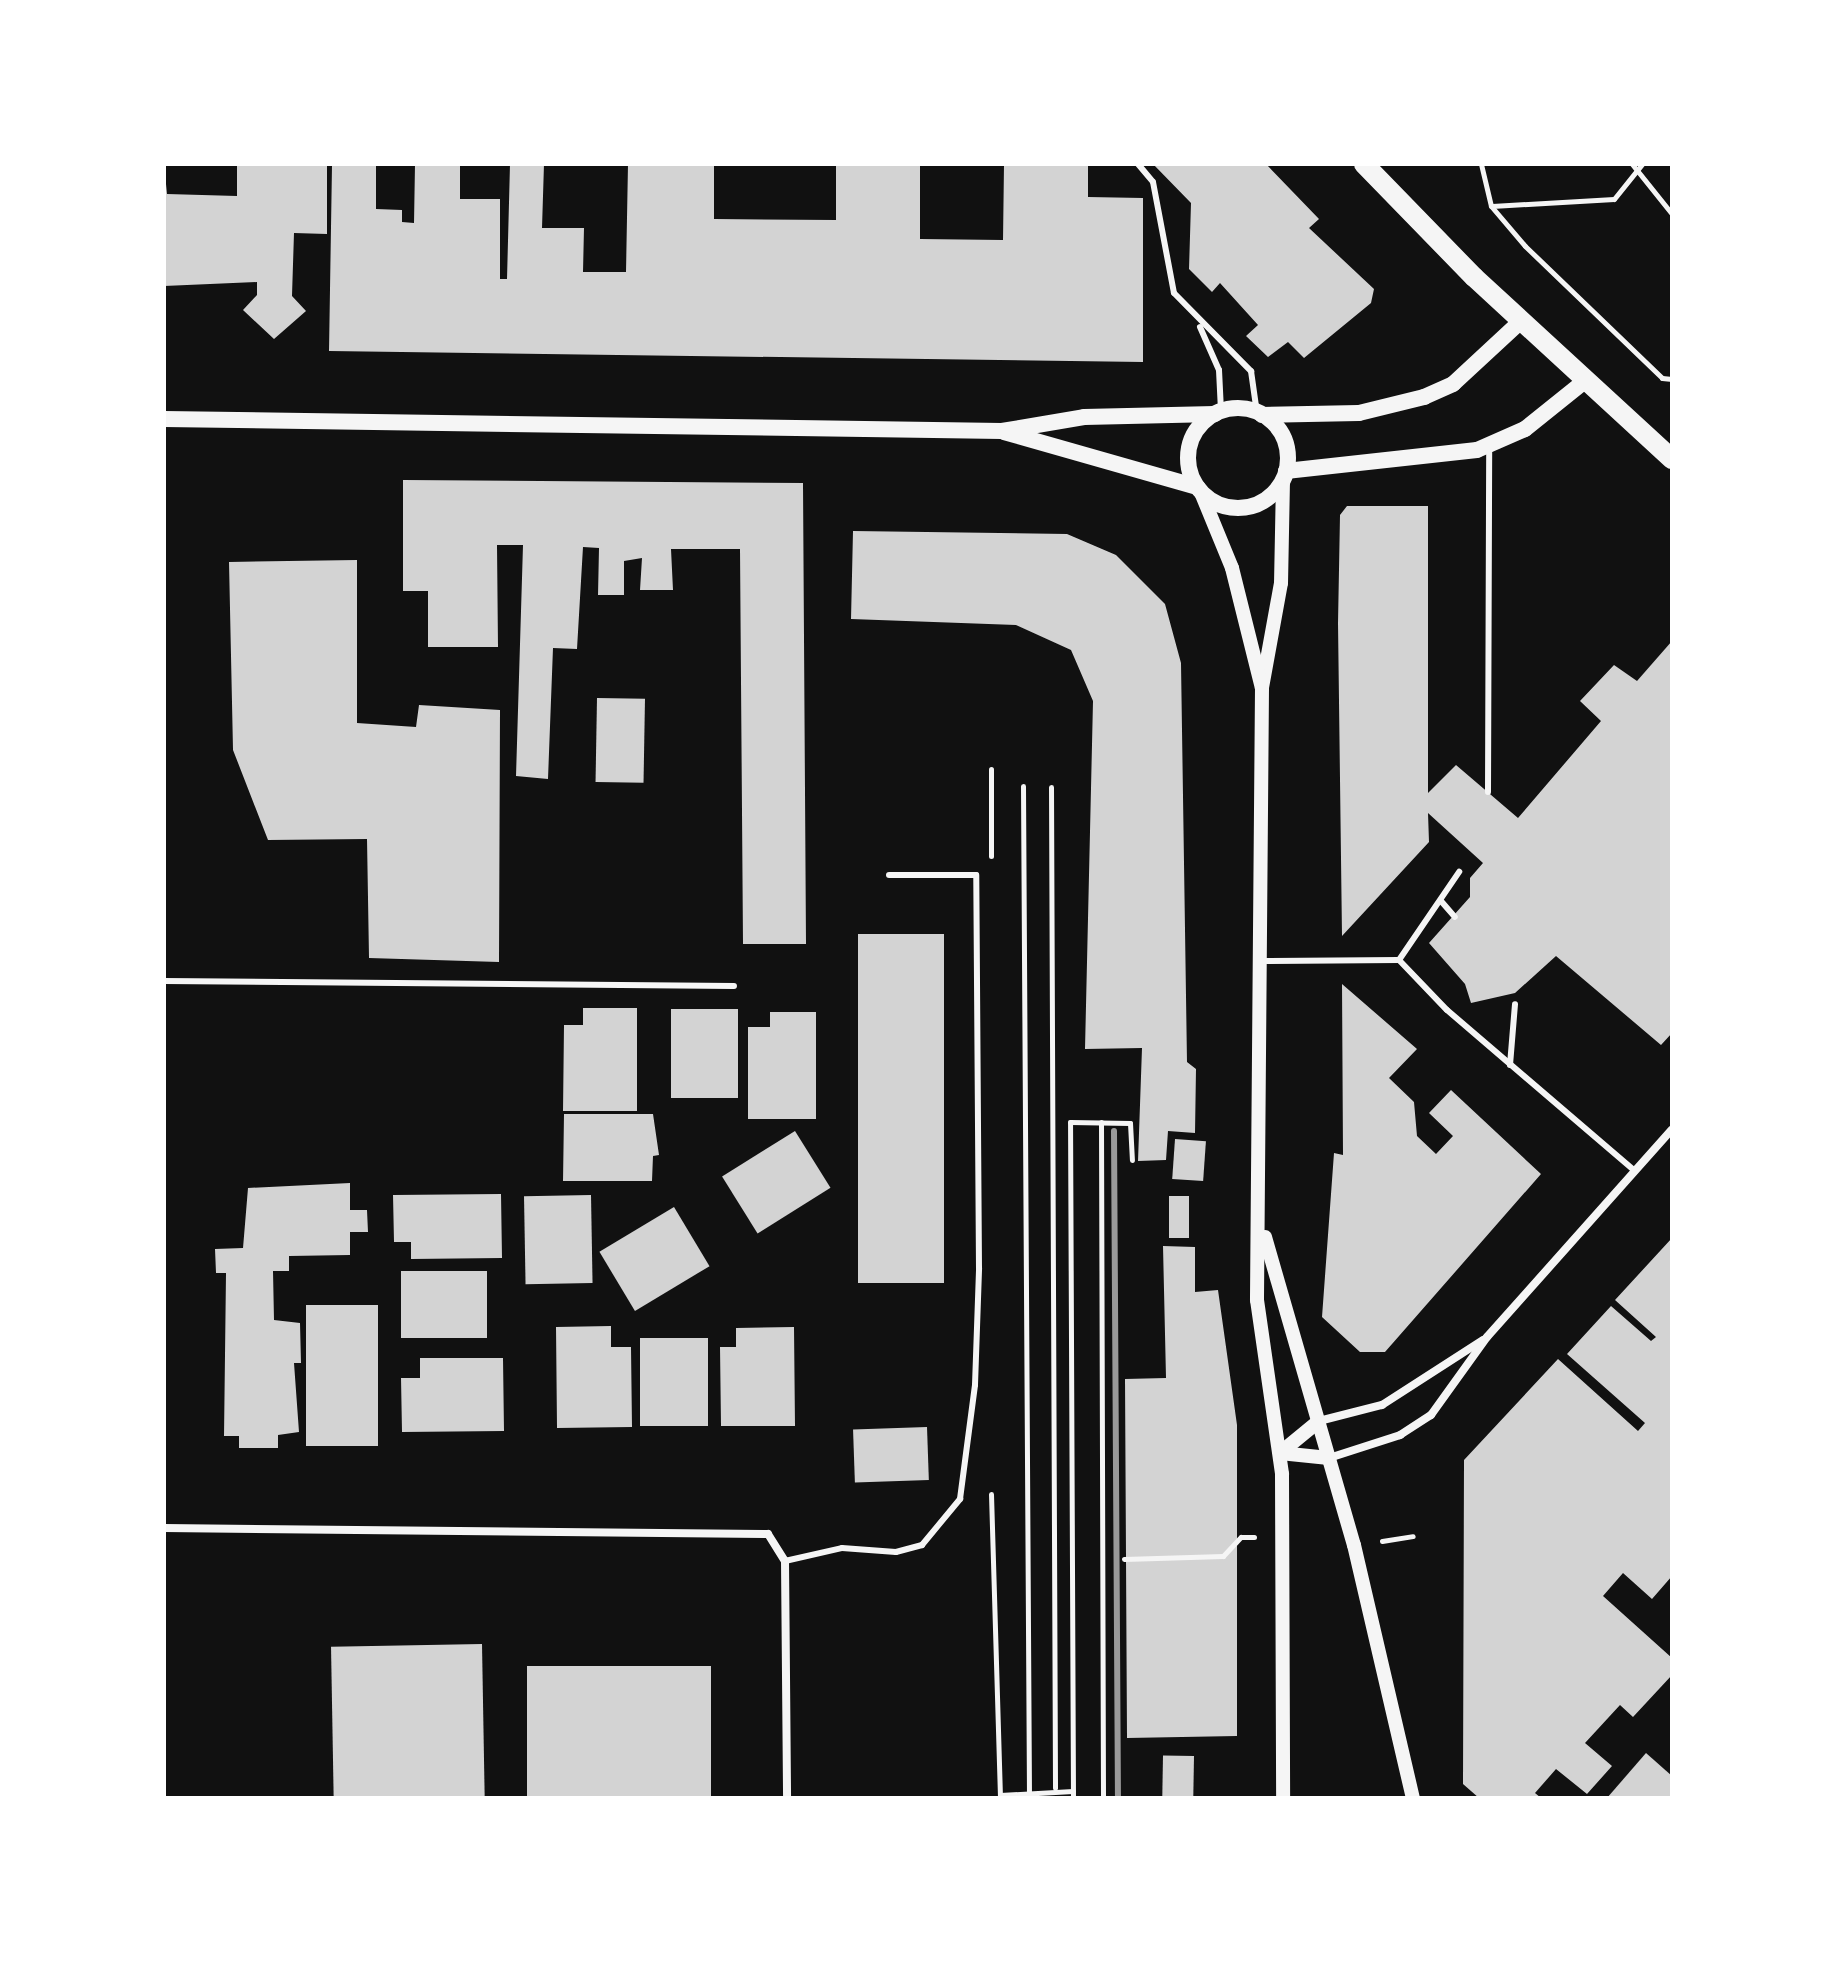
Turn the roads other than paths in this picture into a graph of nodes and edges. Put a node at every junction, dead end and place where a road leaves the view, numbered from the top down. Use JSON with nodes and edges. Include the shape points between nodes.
{"nodes":[{"id":1,"x":1138,"y":164,"type":"edge"},
{"id":2,"x":1364,"y":164,"type":"edge"},
{"id":3,"x":1522,"y":320,"type":"junction"},
{"id":4,"x":1199,"y":324,"type":"junction"},
{"id":5,"x":1585,"y":381,"type":"junction"},
{"id":6,"x":1218,"y":413,"type":"junction"},
{"id":7,"x":1259,"y":414,"type":"junction"},
{"id":8,"x":164,"y":419,"type":"edge"},
{"id":9,"x":1002,"y":431,"type":"junction"},
{"id":10,"x":1489,"y":446,"type":"junction"},
{"id":11,"x":1672,"y":459,"type":"edge"},
{"id":12,"x":1284,"y":476,"type":"junction"},
{"id":13,"x":1198,"y":488,"type":"junction"},
{"id":14,"x":1262,"y":688,"type":"junction"},
{"id":15,"x":1488,"y":792,"type":"dead end"},
{"id":16,"x":1459,"y":872,"type":"dead end"},
{"id":17,"x":889,"y":875,"type":"dead end"},
{"id":18,"x":1441,"y":901,"type":"junction"},
{"id":19,"x":1455,"y":917,"type":"dead end"},
{"id":20,"x":1399,"y":960,"type":"junction"},
{"id":21,"x":1262,"y":961,"type":"junction"},
{"id":22,"x":164,"y":981,"type":"edge"},
{"id":23,"x":734,"y":986,"type":"dead end"},
{"id":24,"x":1515,"y":1004,"type":"dead end"},
{"id":25,"x":1510,"y":1065,"type":"junction"},
{"id":26,"x":1672,"y":1129,"type":"edge"},
{"id":27,"x":1634,"y":1170,"type":"junction"},
{"id":28,"x":1263,"y":1229,"type":"junction"},
{"id":29,"x":1487,"y":1337,"type":"junction"},
{"id":30,"x":1319,"y":1421,"type":"junction"},
{"id":31,"x":1280,"y":1453,"type":"junction"},
{"id":32,"x":1329,"y":1458,"type":"junction"},
{"id":33,"x":164,"y":1528,"type":"edge"},
{"id":34,"x":785,"y":1561,"type":"junction"},
{"id":35,"x":787,"y":1798,"type":"edge"},
{"id":36,"x":1283,"y":1798,"type":"edge"},
{"id":37,"x":1413,"y":1798,"type":"edge"}],
"edges":[{"from":1,"to":4,"type":"lane","via":[[1153,182],[1174,293]]},
{"from":2,"to":3,"type":"main road"},
{"from":3,"to":5,"type":"main road"},
{"from":3,"to":7,"type":"main road","via":[[1453,384],[1416,400],[1359,413]]},
{"from":4,"to":6,"type":"lane","via":[[1219,370]]},
{"from":4,"to":7,"type":"lane","via":[[1251,371]]},
{"from":5,"to":10,"type":"main road","via":[[1525,429]]},
{"from":5,"to":11,"type":"main road"},
{"from":6,"to":7,"type":"main road"},
{"from":6,"to":9,"type":"main road","via":[[1084,417]]},
{"from":6,"to":13,"type":"main road","via":[[1188,451]]},
{"from":7,"to":12,"type":"main road","via":[[1282,434]]},
{"from":8,"to":9,"type":"main road"},
{"from":9,"to":13,"type":"main road"},
{"from":10,"to":12,"type":"main road","via":[[1437,458]]},
{"from":10,"to":15,"type":"lane"},
{"from":12,"to":13,"type":"main road","via":[[1271,496],[1244,508],[1224,506]]},
{"from":12,"to":14,"type":"street","via":[[1281,583]]},
{"from":13,"to":14,"type":"street","via":[[1235,576]]},
{"from":14,"to":21,"type":"street"},
{"from":16,"to":18,"type":"lane"},
{"from":17,"to":34,"type":"lane","via":[[976,875],[979,1268],[975,1385],[960,1499],[922,1545],[896,1552],[842,1548]]},
{"from":18,"to":19,"type":"lane"},
{"from":18,"to":20,"type":"lane"},
{"from":20,"to":21,"type":"lane"},
{"from":20,"to":25,"type":"lane"},
{"from":21,"to":28,"type":"street"},
{"from":22,"to":23,"type":"lane"},
{"from":24,"to":25,"type":"lane"},
{"from":25,"to":27,"type":"lane"},
{"from":26,"to":27,"type":"street"},
{"from":27,"to":29,"type":"street"},
{"from":28,"to":30,"type":"street"},
{"from":28,"to":31,"type":"street","via":[[1258,1313]]},
{"from":29,"to":30,"type":"street","via":[[1400,1396]]},
{"from":29,"to":32,"type":"street","via":[[1427,1419],[1382,1443]]},
{"from":30,"to":31,"type":"street"},
{"from":30,"to":32,"type":"street"},
{"from":31,"to":32,"type":"street"},
{"from":31,"to":36,"type":"street"},
{"from":32,"to":37,"type":"street"},
{"from":33,"to":34,"type":"street","via":[[737,1529],[777,1539]]},
{"from":34,"to":35,"type":"street"}]}
